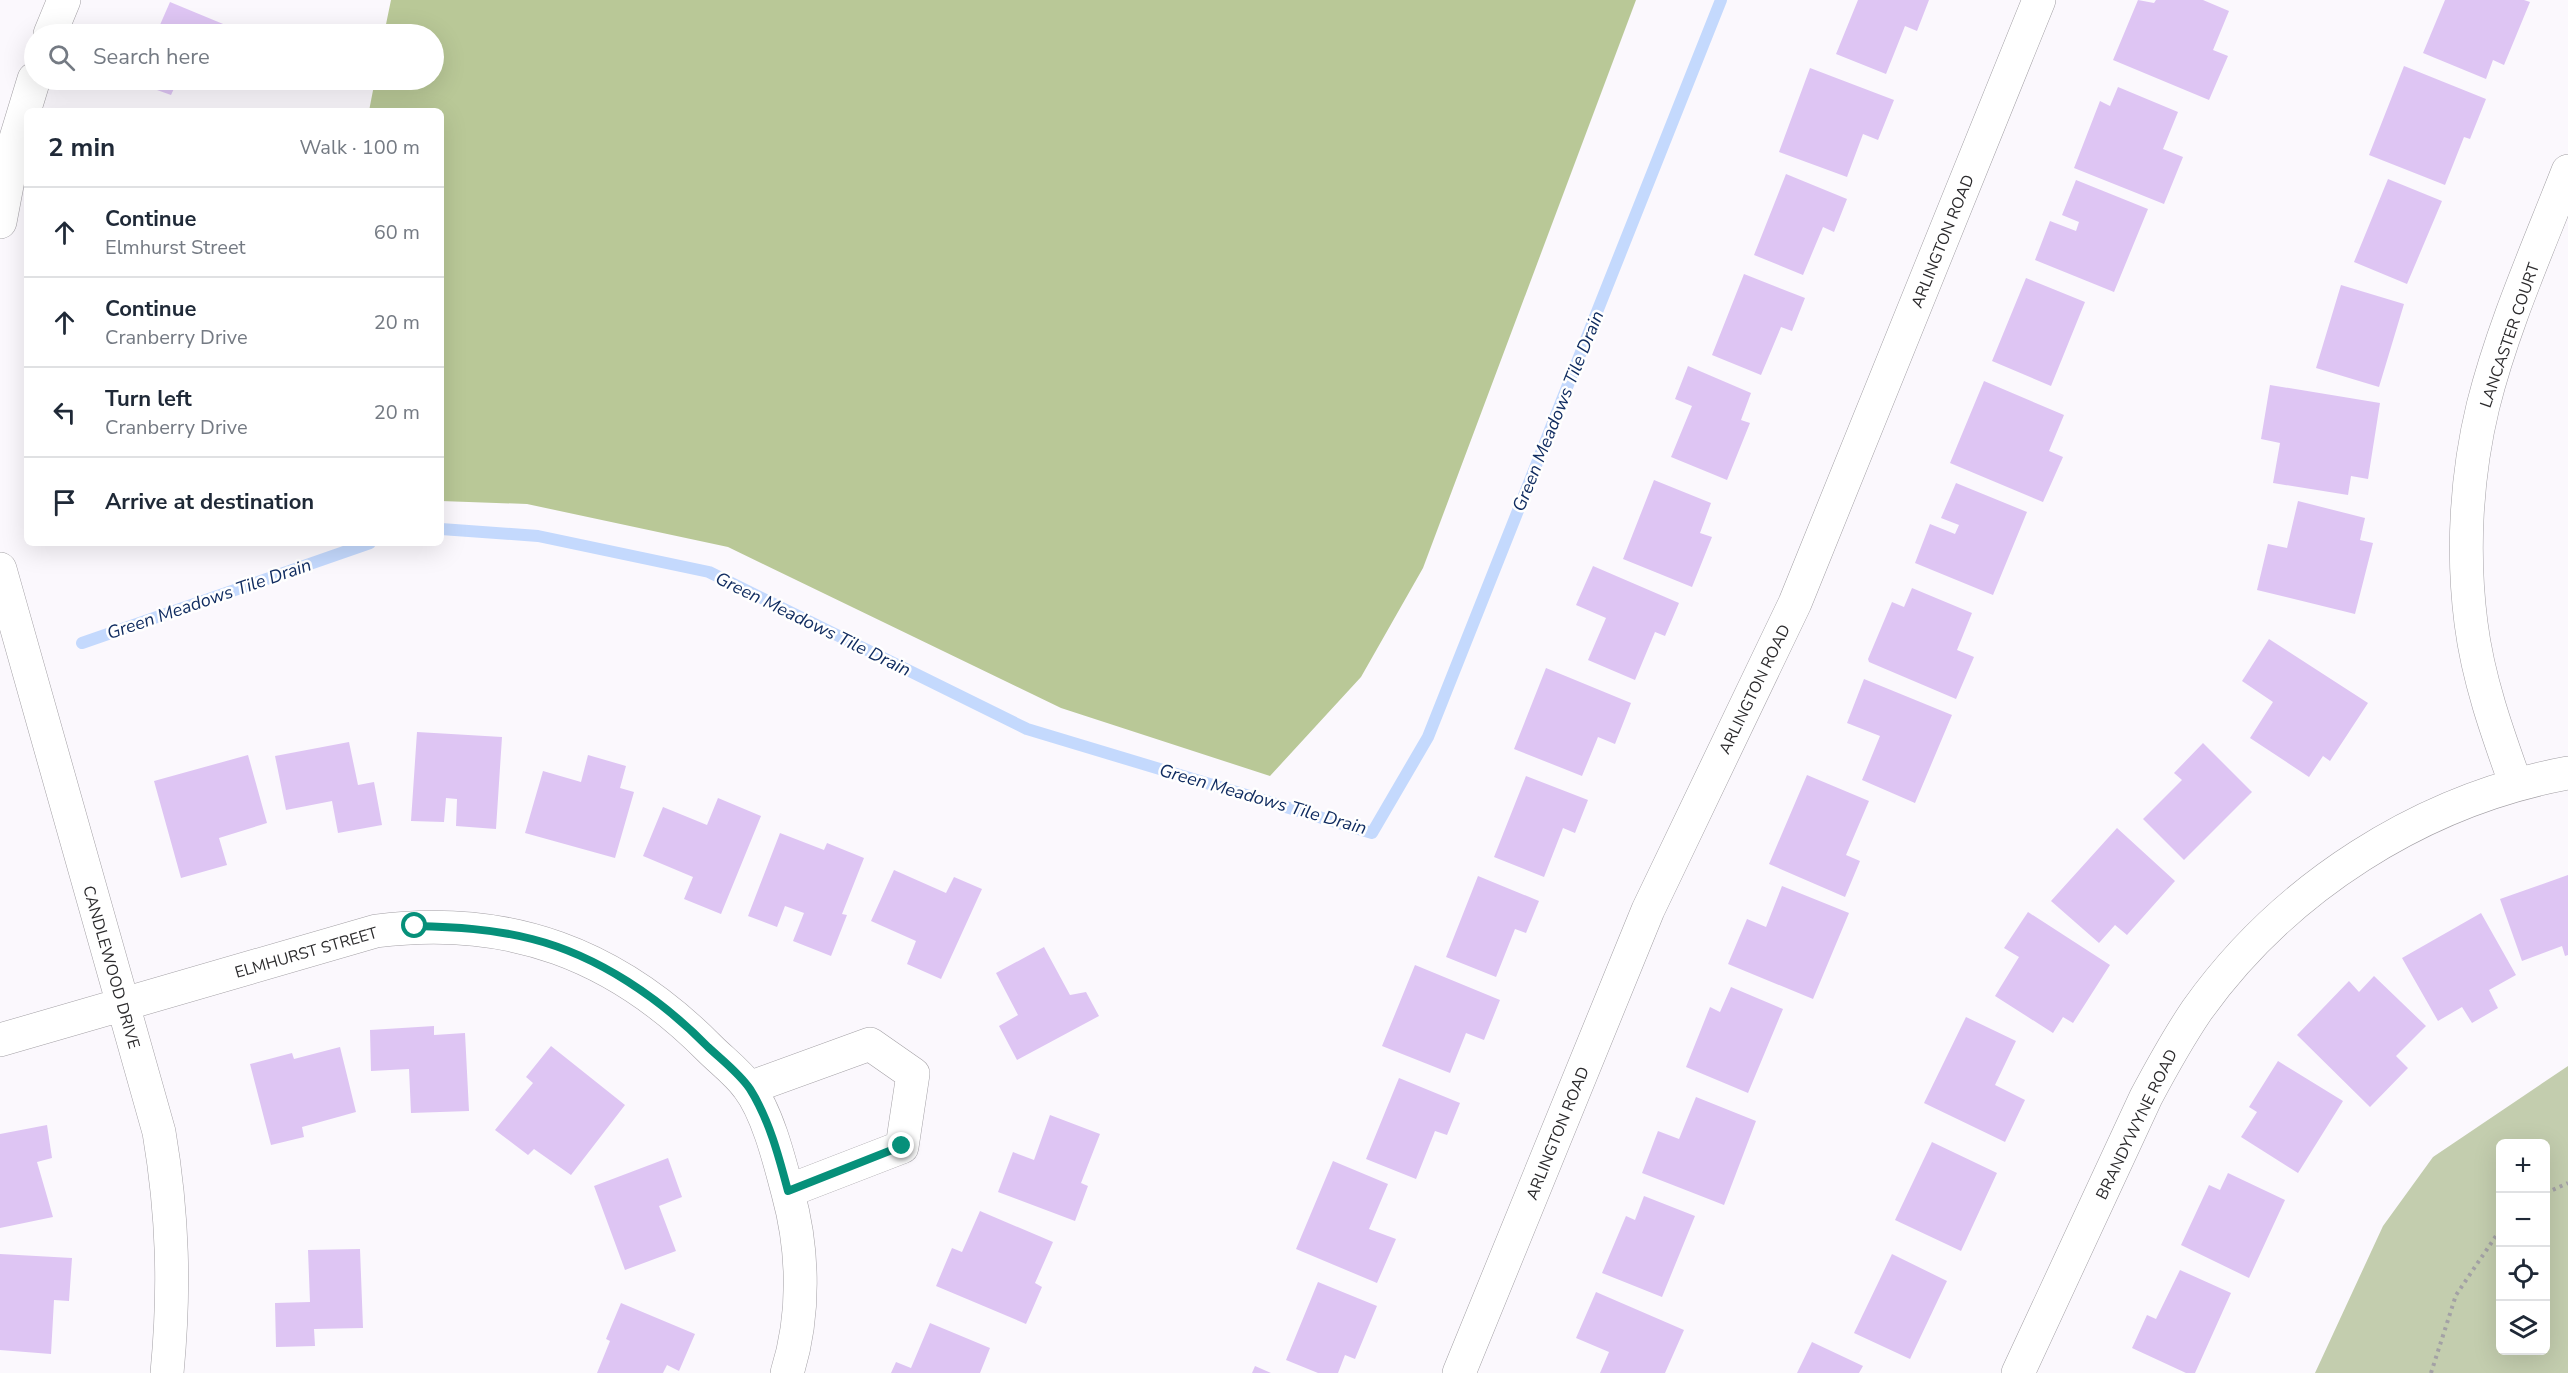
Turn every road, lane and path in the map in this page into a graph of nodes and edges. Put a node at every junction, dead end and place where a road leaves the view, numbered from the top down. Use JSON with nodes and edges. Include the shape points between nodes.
{"nodes":[{"id":1,"x":64,"y":0,"type":"edge"},
{"id":2,"x":2039,"y":0,"type":"edge"},
{"id":3,"x":54,"y":24,"type":"edge"},
{"id":4,"x":31,"y":90,"type":"edge"},
{"id":5,"x":25,"y":108,"type":"edge"},
{"id":6,"x":24,"y":112,"type":"edge"},
{"id":7,"x":2568,"y":171,"type":"edge"},
{"id":8,"x":0,"y":222,"type":"edge"},
{"id":9,"x":0,"y":569,"type":"edge"},
{"id":10,"x":2568,"y":773,"type":"edge"},
{"id":11,"x":2516,"y":785,"type":"junction"},
{"id":12,"x":122,"y":1004,"type":"junction"},
{"id":13,"x":0,"y":1040,"type":"edge"},
{"id":14,"x":749,"y":1088,"type":"junction"},
{"id":15,"x":2568,"y":1183,"type":"edge"},
{"id":16,"x":788,"y":1191,"type":"junction"},
{"id":17,"x":2550,"y":1191,"type":"edge"},
{"id":18,"x":2496,"y":1236,"type":"edge"},
{"id":19,"x":167,"y":1373,"type":"edge"},
{"id":20,"x":787,"y":1373,"type":"edge"},
{"id":21,"x":1459,"y":1373,"type":"edge"},
{"id":22,"x":2018,"y":1373,"type":"edge"},
{"id":23,"x":2431,"y":1373,"type":"edge"}],
"edges":[{"from":1,"to":3,"type":"street"},
{"from":2,"to":21,"type":"street","name":"ARLINGTON ROAD","via":[[1795,603],[1648,910]]},
{"from":4,"to":5,"type":"street"},
{"from":6,"to":8,"type":"street"},
{"from":7,"to":11,"type":"street","name":"LANCASTER COURT","via":[[2502,342],[2483,406],[2466,540],[2471,624],[2488,706]]},
{"from":9,"to":12,"type":"street","name":"CANDLEWOOD DRIVE"},
{"from":10,"to":11,"type":"street","name":"BRANDYWYNE ROAD"},
{"from":11,"to":22,"type":"street","name":"BRANDYWYNE ROAD","via":[[2422,821],[2339,870],[2299,900],[2228,971],[2197,1010],[2146,1096]]},
{"from":12,"to":13,"type":"street","name":"ELMHURST STREET"},
{"from":12,"to":14,"type":"street","name":"ELMHURST STREET","via":[[376,931],[415,926],[468,927],[532,939],[596,963],[660,1003]]},
{"from":12,"to":19,"type":"street","name":"CANDLEWOOD DRIVE","via":[[159,1132],[168,1187],[173,1316]]},
{"from":14,"to":16,"type":"street","name":"ELMHURST STREET","via":[[767,1124]]},
{"from":14,"to":16,"type":"street","via":[[870,1044],[913,1074],[902,1146]]},
{"from":15,"to":17,"type":"path"},
{"from":16,"to":20,"type":"street","name":"ELMHURST STREET","via":[[795,1217],[801,1278],[798,1321]]},
{"from":18,"to":23,"type":"path","via":[[2456,1295]]}]}
